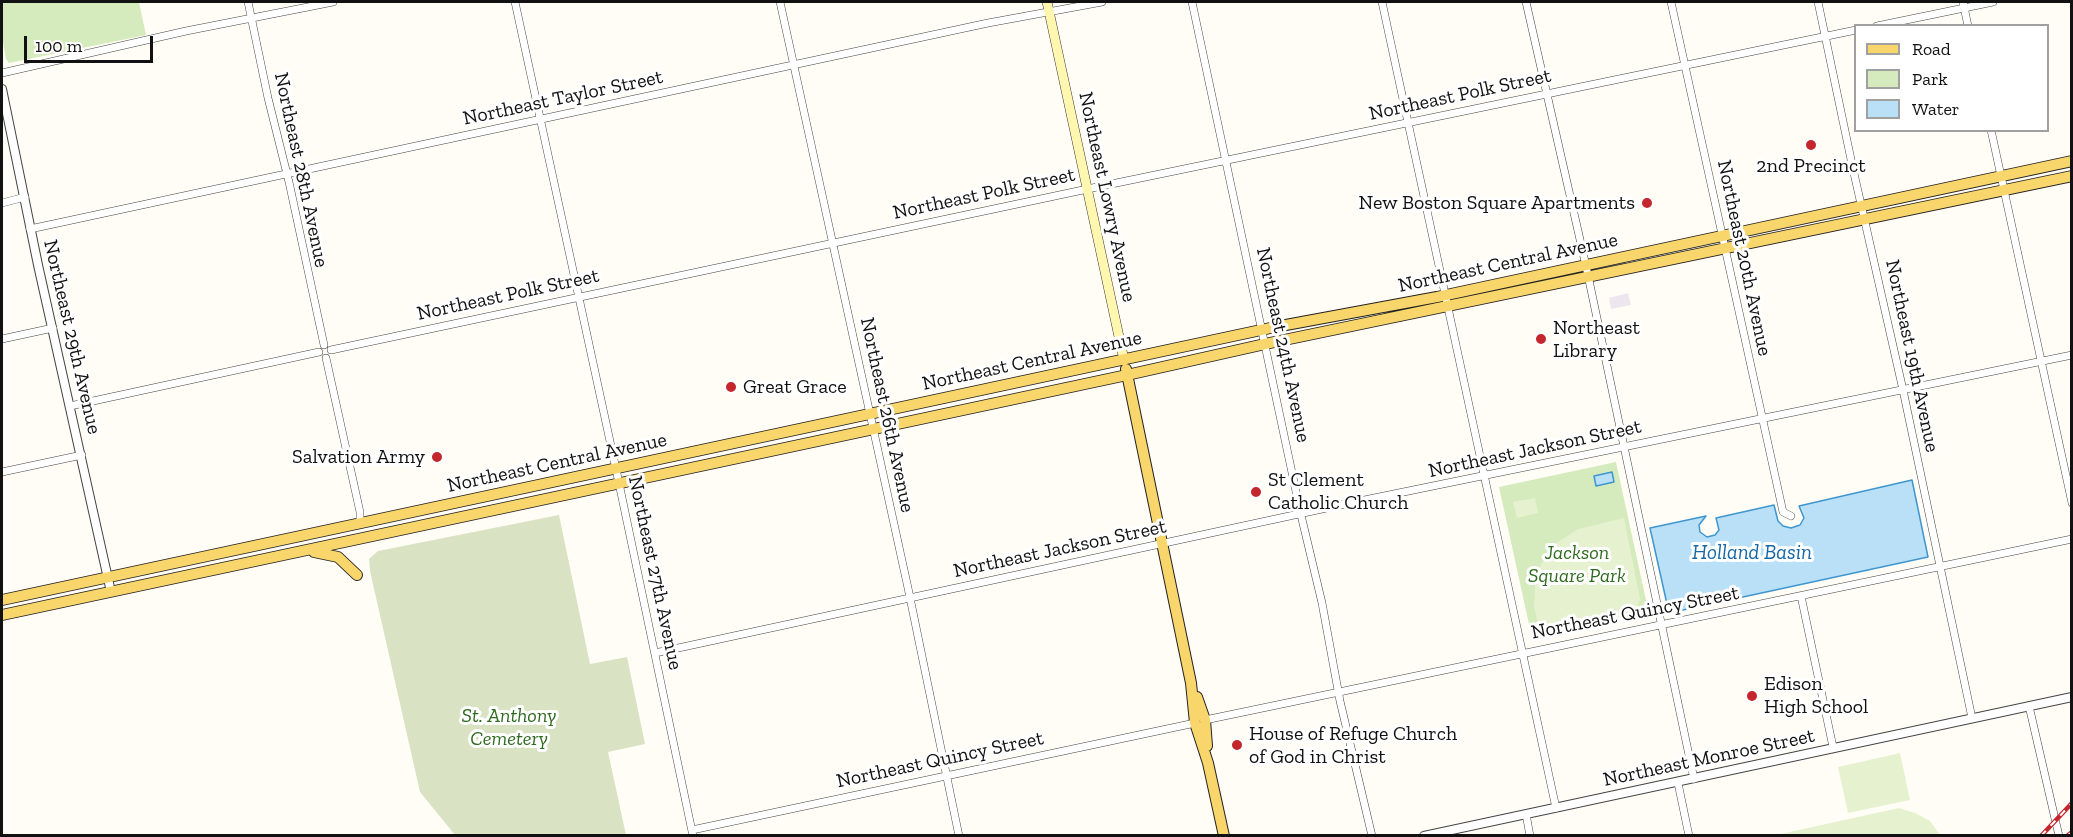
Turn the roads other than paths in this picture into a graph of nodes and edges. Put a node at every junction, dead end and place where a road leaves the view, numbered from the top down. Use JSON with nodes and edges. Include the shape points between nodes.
{"nodes":[{"id":1,"x":249,"y":2,"type":"edge"},
{"id":2,"x":333,"y":2,"type":"edge"},
{"id":3,"x":515,"y":2,"type":"edge"},
{"id":4,"x":780,"y":2,"type":"edge"},
{"id":5,"x":1047,"y":2,"type":"edge"},
{"id":6,"x":1102,"y":2,"type":"edge"},
{"id":7,"x":1192,"y":2,"type":"edge"},
{"id":8,"x":1382,"y":2,"type":"edge"},
{"id":9,"x":1526,"y":2,"type":"edge"},
{"id":10,"x":1671,"y":2,"type":"edge"},
{"id":11,"x":1818,"y":2,"type":"edge"},
{"id":12,"x":1993,"y":2,"type":"edge"},
{"id":13,"x":1964,"y":5,"type":"edge"},
{"id":14,"x":1049,"y":12,"type":"junction"},
{"id":15,"x":253,"y":19,"type":"junction"},
{"id":16,"x":1885,"y":24,"type":"edge"},
{"id":17,"x":1968,"y":24,"type":"edge"},
{"id":18,"x":1854,"y":30,"type":"edge"},
{"id":19,"x":1825,"y":36,"type":"junction"},
{"id":20,"x":795,"y":65,"type":"junction"},
{"id":21,"x":1685,"y":65,"type":"junction"},
{"id":22,"x":2,"y":73,"type":"edge"},
{"id":23,"x":2,"y":89,"type":"edge"},
{"id":24,"x":1547,"y":94,"type":"junction"},
{"id":25,"x":540,"y":119,"type":"junction"},
{"id":26,"x":1409,"y":122,"type":"junction"},
{"id":27,"x":1991,"y":132,"type":"edge"},
{"id":28,"x":1226,"y":161,"type":"junction"},
{"id":29,"x":2072,"y":161,"type":"edge"},
{"id":30,"x":287,"y":174,"type":"junction"},
{"id":31,"x":2001,"y":176,"type":"junction"},
{"id":32,"x":2072,"y":176,"type":"edge"},
{"id":33,"x":1087,"y":189,"type":"junction"},
{"id":34,"x":2004,"y":190,"type":"junction"},
{"id":35,"x":25,"y":197,"type":"junction"},
{"id":36,"x":2,"y":203,"type":"edge"},
{"id":37,"x":1862,"y":207,"type":"junction"},
{"id":38,"x":1865,"y":219,"type":"junction"},
{"id":39,"x":30,"y":229,"type":"junction"},
{"id":40,"x":1723,"y":236,"type":"junction"},
{"id":41,"x":833,"y":243,"type":"junction"},
{"id":42,"x":1725,"y":248,"type":"junction"},
{"id":43,"x":1587,"y":271,"type":"junction"},
{"id":44,"x":580,"y":297,"type":"junction"},
{"id":45,"x":1446,"y":300,"type":"junction"},
{"id":46,"x":53,"y":328,"type":"junction"},
{"id":47,"x":1263,"y":330,"type":"junction"},
{"id":48,"x":2,"y":339,"type":"edge"},
{"id":49,"x":1265,"y":344,"type":"junction"},
{"id":50,"x":324,"y":345,"type":"junction"},
{"id":51,"x":331,"y":350,"type":"junction"},
{"id":52,"x":318,"y":352,"type":"junction"},
{"id":53,"x":2072,"y":355,"type":"edge"},
{"id":54,"x":326,"y":358,"type":"junction"},
{"id":55,"x":1124,"y":360,"type":"junction"},
{"id":56,"x":2041,"y":362,"type":"junction"},
{"id":57,"x":1127,"y":375,"type":"junction"},
{"id":58,"x":1903,"y":390,"type":"junction"},
{"id":59,"x":70,"y":406,"type":"junction"},
{"id":60,"x":870,"y":414,"type":"junction"},
{"id":61,"x":1763,"y":419,"type":"junction"},
{"id":62,"x":873,"y":429,"type":"junction"},
{"id":63,"x":1624,"y":447,"type":"junction"},
{"id":64,"x":82,"y":455,"type":"junction"},
{"id":65,"x":616,"y":469,"type":"junction"},
{"id":66,"x":2,"y":472,"type":"edge"},
{"id":67,"x":1484,"y":477,"type":"junction"},
{"id":68,"x":619,"y":484,"type":"junction"},
{"id":69,"x":2072,"y":503,"type":"edge"},
{"id":70,"x":1301,"y":515,"type":"junction"},
{"id":71,"x":1791,"y":516,"type":"dead end"},
{"id":72,"x":360,"y":523,"type":"junction"},
{"id":73,"x":2072,"y":539,"type":"edge"},
{"id":74,"x":1162,"y":544,"type":"junction"},
{"id":75,"x":290,"y":555,"type":"junction"},
{"id":76,"x":1940,"y":567,"type":"junction"},
{"id":77,"x":357,"y":575,"type":"dead end"},
{"id":78,"x":108,"y":578,"type":"junction"},
{"id":79,"x":111,"y":592,"type":"junction"},
{"id":80,"x":1801,"y":596,"type":"junction"},
{"id":81,"x":909,"y":597,"type":"junction"},
{"id":82,"x":2,"y":600,"type":"edge"},
{"id":83,"x":2,"y":615,"type":"edge"},
{"id":84,"x":1661,"y":625,"type":"junction"},
{"id":85,"x":1523,"y":652,"type":"junction"},
{"id":86,"x":655,"y":653,"type":"junction"},
{"id":87,"x":1339,"y":692,"type":"junction"},
{"id":88,"x":2072,"y":697,"type":"edge"},
{"id":89,"x":2029,"y":706,"type":"junction"},
{"id":90,"x":1972,"y":718,"type":"junction"},
{"id":91,"x":1200,"y":722,"type":"junction"},
{"id":92,"x":1833,"y":747,"type":"junction"},
{"id":93,"x":947,"y":776,"type":"junction"},
{"id":94,"x":1694,"y":779,"type":"junction"},
{"id":95,"x":1677,"y":783,"type":"junction"},
{"id":96,"x":1556,"y":808,"type":"junction"},
{"id":97,"x":1526,"y":814,"type":"junction"},
{"id":98,"x":693,"y":833,"type":"edge"},
{"id":99,"x":959,"y":836,"type":"edge"},
{"id":100,"x":1224,"y":836,"type":"edge"},
{"id":101,"x":1372,"y":836,"type":"edge"},
{"id":102,"x":1424,"y":836,"type":"edge"},
{"id":103,"x":1530,"y":836,"type":"edge"},
{"id":104,"x":1689,"y":836,"type":"edge"},
{"id":105,"x":2059,"y":836,"type":"edge"}],
"edges":[{"from":1,"to":15,"type":"street","name":"Northeast 28th Avenue"},
{"from":2,"to":15,"type":"street"},
{"from":3,"to":25,"type":"street","name":"Northeast 27th Avenue"},
{"from":4,"to":20,"type":"street","name":"Northeast 26th Avenue"},
{"from":5,"to":14,"type":"main road","name":"Northeast Lowry Avenue"},
{"from":6,"to":14,"type":"street","name":"Northeast Taylor Street"},
{"from":7,"to":28,"type":"street","name":"Northeast 24th Avenue"},
{"from":8,"to":26,"type":"street"},
{"from":9,"to":24,"type":"street"},
{"from":10,"to":21,"type":"street","name":"Northeast 20th Avenue"},
{"from":11,"to":19,"type":"street","name":"Northeast 19th Avenue"},
{"from":12,"to":13,"type":"street"},
{"from":13,"to":16,"type":"street"},
{"from":13,"to":17,"type":"street"},
{"from":14,"to":20,"type":"street","name":"Northeast Taylor Street"},
{"from":14,"to":33,"type":"main road","name":"Northeast Lowry Avenue"},
{"from":15,"to":22,"type":"street"},
{"from":15,"to":30,"type":"street","name":"Northeast 28th Avenue"},
{"from":18,"to":19,"type":"street","name":"Northeast Polk Street"},
{"from":19,"to":21,"type":"street","name":"Northeast Polk Street"},
{"from":19,"to":37,"type":"street","name":"Northeast 19th Avenue"},
{"from":20,"to":25,"type":"street","name":"Northeast Taylor Street"},
{"from":20,"to":41,"type":"street","name":"Northeast 26th Avenue"},
{"from":21,"to":24,"type":"street","name":"Northeast Polk Street"},
{"from":21,"to":40,"type":"street","name":"Northeast 20th Avenue"},
{"from":23,"to":35,"type":"street","name":"Northeast 29th Avenue"},
{"from":24,"to":26,"type":"street","name":"Northeast Polk Street"},
{"from":24,"to":43,"type":"street"},
{"from":25,"to":30,"type":"street","name":"Northeast Taylor Street"},
{"from":25,"to":44,"type":"street","name":"Northeast 27th Avenue"},
{"from":26,"to":28,"type":"street","name":"Northeast Polk Street"},
{"from":26,"to":45,"type":"street"},
{"from":27,"to":31,"type":"street"},
{"from":28,"to":33,"type":"street","name":"Northeast Polk Street"},
{"from":28,"to":47,"type":"street","name":"Northeast 24th Avenue"},
{"from":29,"to":31,"type":"main road","name":"Northeast Central Avenue"},
{"from":30,"to":39,"type":"street","name":"Northeast Taylor Street"},
{"from":30,"to":50,"type":"street","name":"Northeast 28th Avenue"},
{"from":31,"to":34,"type":"street"},
{"from":31,"to":37,"type":"main road","name":"Northeast Central Avenue"},
{"from":32,"to":34,"type":"main road","name":"Northeast Central Avenue"},
{"from":33,"to":41,"type":"street","name":"Northeast Polk Street"},
{"from":33,"to":55,"type":"main road","name":"Northeast Lowry Avenue"},
{"from":34,"to":38,"type":"main road","name":"Northeast Central Avenue"},
{"from":34,"to":56,"type":"street"},
{"from":35,"to":36,"type":"street"},
{"from":35,"to":39,"type":"street","name":"Northeast 29th Avenue"},
{"from":37,"to":38,"type":"street","name":"Northeast 19th Avenue"},
{"from":37,"to":40,"type":"main road","name":"Northeast Central Avenue"},
{"from":38,"to":42,"type":"main road","name":"Northeast Central Avenue"},
{"from":38,"to":58,"type":"street","name":"Northeast 19th Avenue"},
{"from":39,"to":46,"type":"street","name":"Northeast 29th Avenue"},
{"from":40,"to":42,"type":"street","name":"Northeast 20th Avenue"},
{"from":40,"to":43,"type":"main road","name":"Northeast Central Avenue"},
{"from":41,"to":44,"type":"street","name":"Northeast Polk Street"},
{"from":41,"to":60,"type":"street","name":"Northeast 26th Avenue"},
{"from":42,"to":43,"type":"main road","name":"Northeast Central Avenue"},
{"from":42,"to":61,"type":"street","name":"Northeast 20th Avenue"},
{"from":43,"to":45,"type":"main road","name":"Northeast Central Avenue"},
{"from":43,"to":63,"type":"street"},
{"from":44,"to":51,"type":"street","name":"Northeast Polk Street"},
{"from":44,"to":65,"type":"street","name":"Northeast 27th Avenue"},
{"from":45,"to":47,"type":"main road","name":"Northeast Central Avenue"},
{"from":45,"to":49,"type":"main road","name":"Northeast Central Avenue"},
{"from":45,"to":67,"type":"street"},
{"from":46,"to":48,"type":"street"},
{"from":46,"to":59,"type":"street","name":"Northeast 29th Avenue"},
{"from":47,"to":49,"type":"street","name":"Northeast 24th Avenue"},
{"from":47,"to":55,"type":"main road","name":"Northeast Central Avenue"},
{"from":49,"to":57,"type":"main road","name":"Northeast Central Avenue"},
{"from":49,"to":70,"type":"street","name":"Northeast 24th Avenue"},
{"from":50,"to":51,"type":"street"},
{"from":50,"to":52,"type":"street"},
{"from":51,"to":54,"type":"street"},
{"from":52,"to":54,"type":"street"},
{"from":52,"to":59,"type":"street"},
{"from":53,"to":56,"type":"street","name":"Northeast Jackson Street"},
{"from":54,"to":72,"type":"street"},
{"from":55,"to":57,"type":"main road","name":"Northeast Lowry Avenue"},
{"from":55,"to":60,"type":"main road","name":"Northeast Central Avenue"},
{"from":56,"to":58,"type":"street","name":"Northeast Jackson Street"},
{"from":56,"to":69,"type":"street"},
{"from":57,"to":62,"type":"main road","name":"Northeast Central Avenue"},
{"from":57,"to":74,"type":"main road","name":"Northeast Lowry Avenue"},
{"from":58,"to":61,"type":"street","name":"Northeast Jackson Street"},
{"from":58,"to":76,"type":"street","name":"Northeast 19th Avenue"},
{"from":59,"to":64,"type":"street","name":"Northeast 29th Avenue"},
{"from":60,"to":62,"type":"street","name":"Northeast 26th Avenue"},
{"from":60,"to":65,"type":"main road","name":"Northeast Central Avenue"},
{"from":61,"to":63,"type":"street","name":"Northeast Jackson Street"},
{"from":61,"to":71,"type":"street","name":"Northeast 20th Avenue","via":[[1783,512]]},
{"from":62,"to":68,"type":"main road","name":"Northeast Central Avenue"},
{"from":62,"to":81,"type":"street","name":"Northeast 26th Avenue"},
{"from":63,"to":67,"type":"street","name":"Northeast Jackson Street"},
{"from":63,"to":84,"type":"street"},
{"from":64,"to":66,"type":"street"},
{"from":64,"to":78,"type":"street","name":"Northeast 29th Avenue"},
{"from":65,"to":68,"type":"street","name":"Northeast 27th Avenue"},
{"from":65,"to":72,"type":"main road","name":"Northeast Central Avenue"},
{"from":67,"to":70,"type":"street","name":"Northeast Jackson Street"},
{"from":67,"to":85,"type":"street"},
{"from":68,"to":75,"type":"main road","name":"Northeast Central Avenue"},
{"from":68,"to":86,"type":"street","name":"Northeast 27th Avenue"},
{"from":70,"to":74,"type":"street","name":"Northeast Jackson Street"},
{"from":70,"to":87,"type":"street","name":"Northeast 24th Avenue"},
{"from":72,"to":78,"type":"main road","name":"Northeast Central Avenue"},
{"from":73,"to":76,"type":"street","name":"Northeast Quincy Street"},
{"from":74,"to":81,"type":"street","name":"Northeast Jackson Street"},
{"from":74,"to":91,"type":"main road","name":"Northeast Lowry Avenue"},
{"from":75,"to":77,"type":"main road","via":[[323,552],[338,557]]},
{"from":75,"to":79,"type":"main road","name":"Northeast Central Avenue"},
{"from":76,"to":80,"type":"street","name":"Northeast Quincy Street"},
{"from":76,"to":90,"type":"street","name":"Northeast 19th Avenue"},
{"from":78,"to":79,"type":"street","name":"Northeast 29th Avenue"},
{"from":78,"to":82,"type":"main road","name":"Northeast Central Avenue"},
{"from":79,"to":83,"type":"main road","name":"Northeast Central Avenue"},
{"from":80,"to":84,"type":"street","name":"Northeast Quincy Street"},
{"from":80,"to":92,"type":"street"},
{"from":81,"to":86,"type":"street","name":"Northeast Jackson Street"},
{"from":81,"to":93,"type":"street","name":"Northeast 26th Avenue"},
{"from":84,"to":85,"type":"street","name":"Northeast Quincy Street"},
{"from":84,"to":94,"type":"street"},
{"from":85,"to":87,"type":"street","name":"Northeast Quincy Street"},
{"from":85,"to":96,"type":"street"},
{"from":86,"to":98,"type":"street","name":"Northeast 27th Avenue"},
{"from":87,"to":91,"type":"street","name":"Northeast Quincy Street"},
{"from":87,"to":101,"type":"street","name":"Northeast 24th Avenue"},
{"from":88,"to":89,"type":"street","name":"Northeast Monroe Street"},
{"from":89,"to":90,"type":"street","name":"Northeast Monroe Street"},
{"from":89,"to":105,"type":"street"},
{"from":90,"to":92,"type":"street","name":"Northeast Monroe Street"},
{"from":91,"to":93,"type":"street","name":"Northeast Quincy Street"},
{"from":91,"to":100,"type":"main road","name":"Northeast Lowry Avenue"},
{"from":92,"to":94,"type":"street","name":"Northeast Monroe Street"},
{"from":93,"to":98,"type":"street","name":"Northeast Quincy Street"},
{"from":93,"to":99,"type":"street","name":"Northeast 26th Avenue"},
{"from":94,"to":95,"type":"street","name":"Northeast Monroe Street"},
{"from":95,"to":96,"type":"street","name":"Northeast Monroe Street"},
{"from":95,"to":104,"type":"street"},
{"from":96,"to":97,"type":"street","name":"Northeast Monroe Street"},
{"from":97,"to":102,"type":"street","name":"Northeast Monroe Street"},
{"from":97,"to":103,"type":"street"}]}
